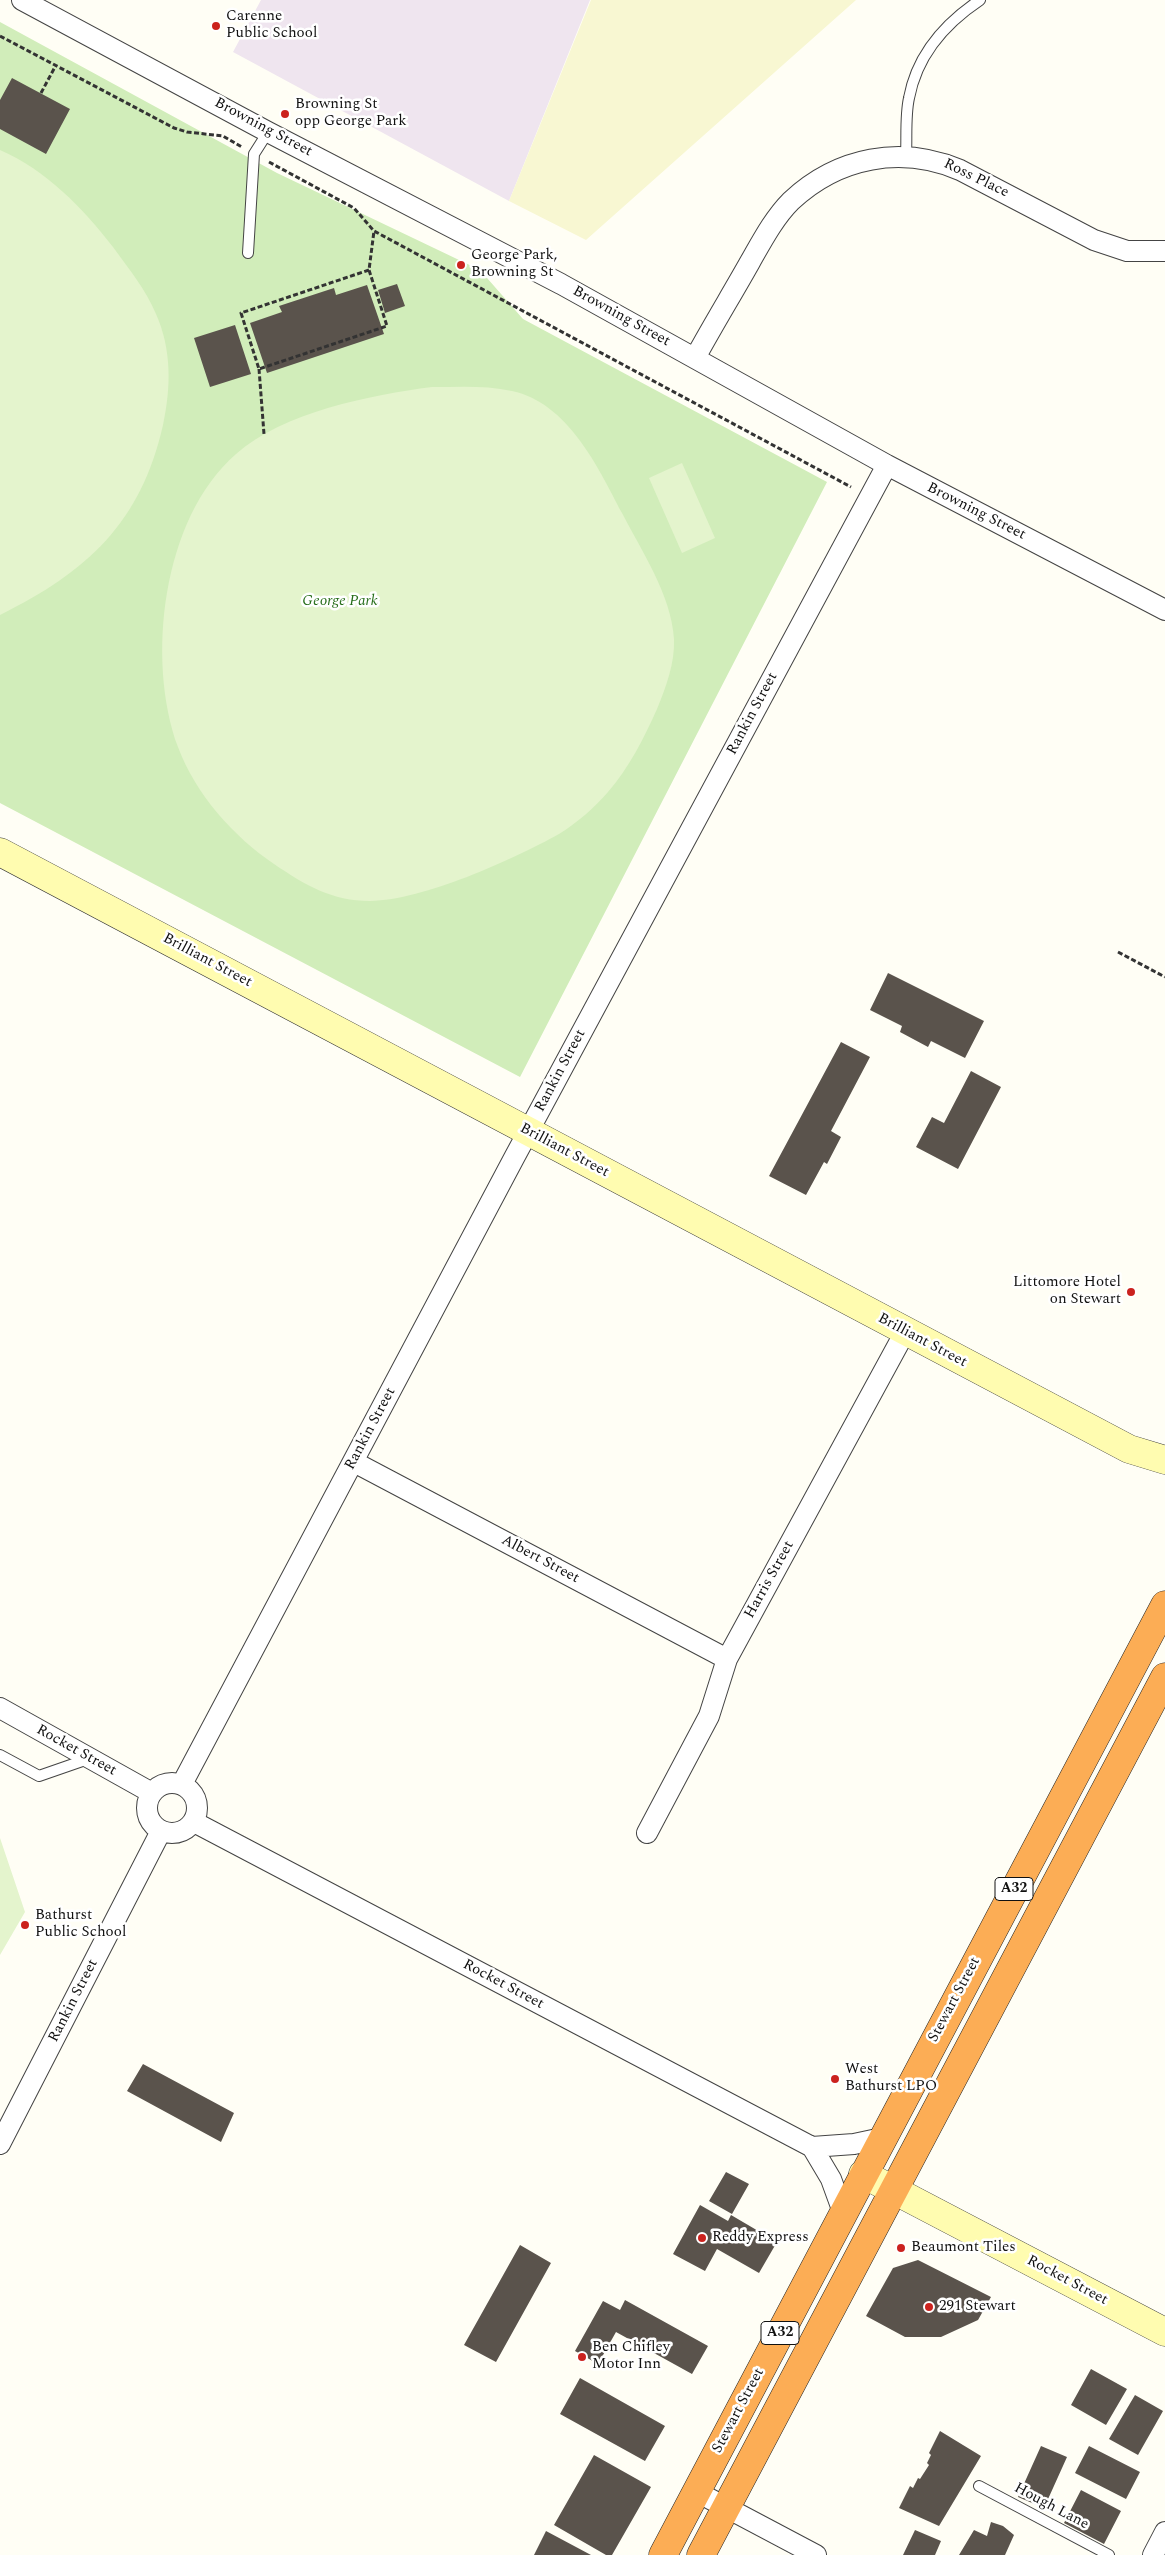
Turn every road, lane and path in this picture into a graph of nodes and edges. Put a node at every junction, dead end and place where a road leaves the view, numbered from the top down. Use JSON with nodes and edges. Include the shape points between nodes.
{"nodes":[{"id":1,"x":22,"y":0,"type":"edge"},
{"id":2,"x":980,"y":0,"type":"edge"},
{"id":3,"x":0,"y":36,"type":"edge"},
{"id":4,"x":56,"y":64,"type":"junction"},
{"id":5,"x":41,"y":93,"type":"dead end"},
{"id":6,"x":268,"y":132,"type":"junction"},
{"id":7,"x":254,"y":154,"type":"junction"},
{"id":8,"x":906,"y":156,"type":"junction"},
{"id":9,"x":374,"y":231,"type":"junction"},
{"id":10,"x":1165,"y":250,"type":"edge"},
{"id":11,"x":248,"y":253,"type":"dead end"},
{"id":12,"x":369,"y":270,"type":"junction"},
{"id":13,"x":695,"y":358,"type":"junction"},
{"id":14,"x":259,"y":369,"type":"junction"},
{"id":15,"x":264,"y":434,"type":"dead end"},
{"id":16,"x":887,"y":465,"type":"junction"},
{"id":17,"x":870,"y":497,"type":"junction"},
{"id":18,"x":1165,"y":610,"type":"edge"},
{"id":19,"x":0,"y":852,"type":"edge"},
{"id":20,"x":1118,"y":952,"type":"dead end"},
{"id":21,"x":1165,"y":977,"type":"edge"},
{"id":22,"x":529,"y":1132,"type":"junction"},
{"id":23,"x":906,"y":1332,"type":"junction"},
{"id":24,"x":1129,"y":1449,"type":"junction"},
{"id":25,"x":1165,"y":1460,"type":"edge"},
{"id":26,"x":354,"y":1462,"type":"junction"},
{"id":27,"x":1165,"y":1478,"type":"edge"},
{"id":28,"x":1165,"y":1605,"type":"edge"},
{"id":29,"x":727,"y":1659,"type":"junction"},
{"id":30,"x":1165,"y":1677,"type":"edge"},
{"id":31,"x":0,"y":1708,"type":"edge"},
{"id":32,"x":0,"y":1755,"type":"edge"},
{"id":33,"x":89,"y":1758,"type":"junction"},
{"id":34,"x":182,"y":1784,"type":"junction"},
{"id":35,"x":152,"y":1793,"type":"junction"},
{"id":36,"x":194,"y":1822,"type":"junction"},
{"id":37,"x":161,"y":1831,"type":"junction"},
{"id":38,"x":647,"y":1833,"type":"dead end"},
{"id":39,"x":882,"y":2138,"type":"junction"},
{"id":40,"x":0,"y":2144,"type":"edge"},
{"id":41,"x":812,"y":2147,"type":"junction"},
{"id":42,"x":863,"y":2174,"type":"junction"},
{"id":43,"x":892,"y":2189,"type":"junction"},
{"id":44,"x":843,"y":2212,"type":"junction"},
{"id":45,"x":1165,"y":2332,"type":"edge"},
{"id":46,"x":979,"y":2486,"type":"dead end"},
{"id":47,"x":696,"y":2492,"type":"junction"},
{"id":48,"x":726,"y":2508,"type":"junction"},
{"id":49,"x":1165,"y":2532,"type":"edge"},
{"id":50,"x":663,"y":2555,"type":"edge"},
{"id":51,"x":701,"y":2555,"type":"edge"},
{"id":52,"x":816,"y":2555,"type":"edge"},
{"id":53,"x":1109,"y":2555,"type":"edge"},
{"id":54,"x":1152,"y":2555,"type":"edge"}],
"edges":[{"from":1,"to":6,"type":"street","name":"Browning Street"},
{"from":2,"to":8,"type":"lane","via":[[948,24],[915,72],[908,99]]},
{"from":3,"to":4,"type":"path"},
{"from":4,"to":5,"type":"path"},
{"from":4,"to":7,"type":"path","via":[[174,128],[223,136]]},
{"from":6,"to":7,"type":"lane"},
{"from":6,"to":13,"type":"street","name":"Browning Street","via":[[476,238]]},
{"from":7,"to":9,"type":"path","via":[[354,208]]},
{"from":7,"to":11,"type":"lane"},
{"from":8,"to":10,"type":"street","name":"Ross Place","via":[[937,160],[960,170],[1094,240],[1126,251]]},
{"from":8,"to":13,"type":"street","name":"Ross Place","via":[[847,165],[816,181],[790,202],[769,230]]},
{"from":9,"to":12,"type":"path"},
{"from":9,"to":17,"type":"path"},
{"from":12,"to":14,"type":"path","via":[[387,326]]},
{"from":12,"to":14,"type":"path","via":[[241,313]]},
{"from":13,"to":16,"type":"street","name":"Browning Street"},
{"from":14,"to":15,"type":"path"},
{"from":16,"to":17,"type":"street","name":"Rankin Street"},
{"from":16,"to":18,"type":"street","name":"Browning Street"},
{"from":17,"to":22,"type":"street","name":"Rankin Street"},
{"from":19,"to":22,"type":"street","name":"Brilliant Street"},
{"from":20,"to":21,"type":"path"},
{"from":22,"to":23,"type":"street","name":"Brilliant Street"},
{"from":22,"to":26,"type":"street","name":"Rankin Street"},
{"from":23,"to":24,"type":"street","name":"Brilliant Street"},
{"from":23,"to":29,"type":"street","name":"Harris Street"},
{"from":24,"to":25,"type":"street","name":"Brilliant Street"},
{"from":24,"to":27,"type":"street","name":"Brilliant Street"},
{"from":26,"to":29,"type":"street","name":"Albert Street"},
{"from":26,"to":34,"type":"street","name":"Rankin Street"},
{"from":28,"to":39,"type":"highway","name":"Stewart Street","number":"A32"},
{"from":29,"to":38,"type":"street","name":"Harris Street","via":[[709,1716]]},
{"from":30,"to":43,"type":"highway","number":"A32"},
{"from":31,"to":33,"type":"street","name":"Rocket Street"},
{"from":32,"to":33,"type":"lane","via":[[39,1776]]},
{"from":33,"to":35,"type":"street","name":"Rocket Street"},
{"from":34,"to":35,"type":"street","via":[[166,1784]]},
{"from":34,"to":36,"type":"street","via":[[190,1789],[198,1805]]},
{"from":35,"to":37,"type":"street","via":[[148,1800],[148,1814],[150,1821]]},
{"from":36,"to":37,"type":"street","via":[[176,1833]]},
{"from":36,"to":41,"type":"street","name":"Rocket Street"},
{"from":37,"to":40,"type":"street","name":"Rankin Street"},
{"from":39,"to":41,"type":"street"},
{"from":39,"to":42,"type":"highway","name":"Stewart Street","number":"A32"},
{"from":41,"to":44,"type":"street","via":[[831,2179]]},
{"from":42,"to":43,"type":"street","name":"Rocket Street"},
{"from":42,"to":44,"type":"highway","name":"Stewart Street","number":"A32"},
{"from":43,"to":45,"type":"street","name":"Rocket Street"},
{"from":43,"to":48,"type":"highway","number":"A32"},
{"from":44,"to":47,"type":"highway","name":"Stewart Street","number":"A32"},
{"from":46,"to":53,"type":"lane","name":"Hough Lane"},
{"from":47,"to":48,"type":"street"},
{"from":47,"to":50,"type":"highway","name":"Stewart Street","number":"A32"},
{"from":48,"to":51,"type":"highway","number":"A32"},
{"from":48,"to":52,"type":"street"},
{"from":49,"to":54,"type":"street"}]}
